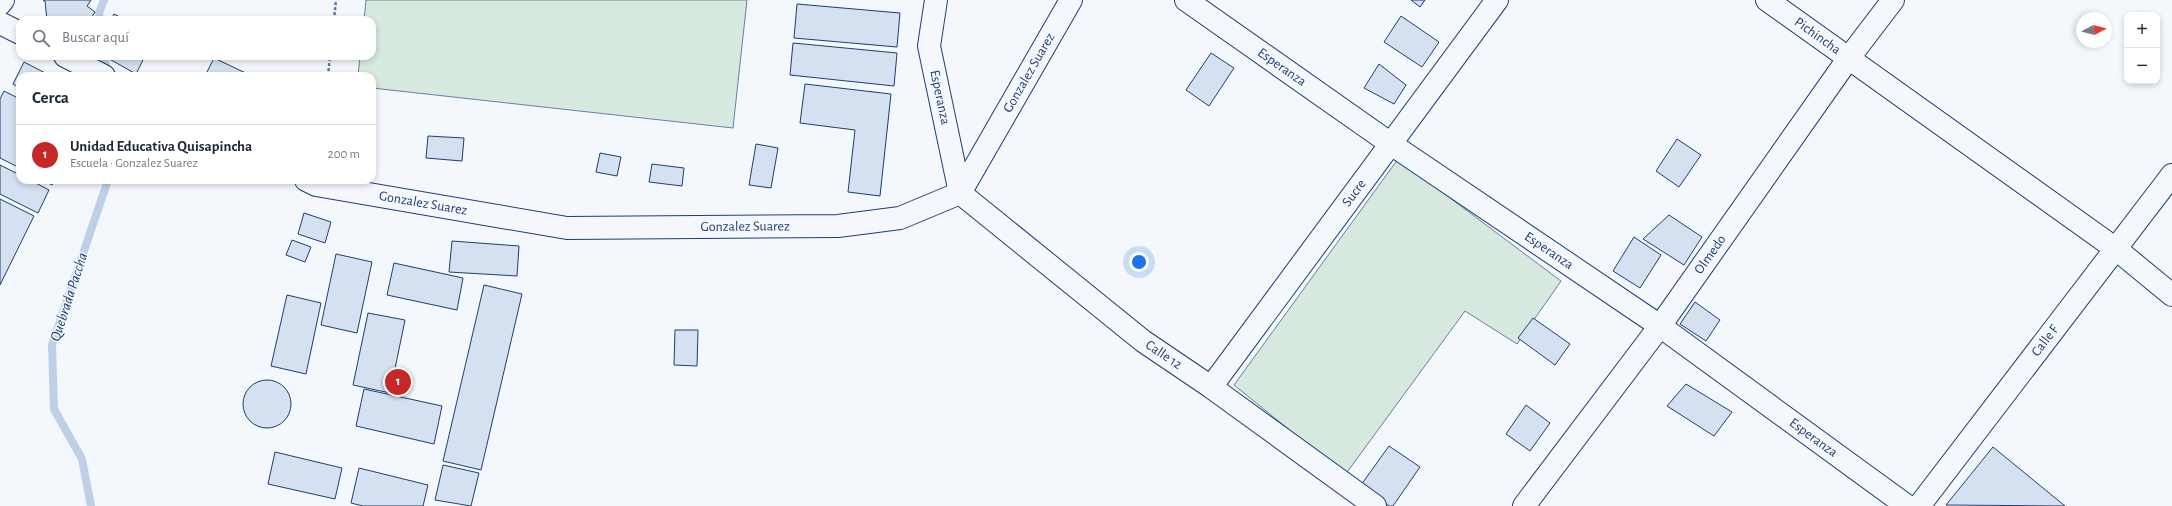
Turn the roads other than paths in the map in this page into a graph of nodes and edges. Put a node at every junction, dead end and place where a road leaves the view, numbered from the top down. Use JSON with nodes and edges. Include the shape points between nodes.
{"nodes":[{"id":1,"x":2,"y":0,"type":"edge"},
{"id":2,"x":936,"y":0,"type":"edge"},
{"id":3,"x":1071,"y":0,"type":"edge"},
{"id":4,"x":1186,"y":0,"type":"edge"},
{"id":5,"x":1497,"y":0,"type":"edge"},
{"id":6,"x":1767,"y":0,"type":"edge"},
{"id":7,"x":1893,"y":0,"type":"edge"},
{"id":8,"x":0,"y":4,"type":"edge"},
{"id":9,"x":0,"y":22,"type":"edge"},
{"id":10,"x":16,"y":31,"type":"edge"},
{"id":11,"x":1848,"y":59,"type":"junction"},
{"id":12,"x":73,"y":60,"type":"edge"},
{"id":13,"x":96,"y":72,"type":"edge"},
{"id":14,"x":1391,"y":144,"type":"junction"},
{"id":15,"x":2172,"y":175,"type":"edge"},
{"id":16,"x":314,"y":184,"type":"edge"},
{"id":17,"x":960,"y":194,"type":"junction"},
{"id":18,"x":2116,"y":249,"type":"junction"},
{"id":19,"x":2172,"y":296,"type":"edge"},
{"id":20,"x":1660,"y":326,"type":"junction"},
{"id":21,"x":1212,"y":387,"type":"junction"},
{"id":22,"x":1375,"y":506,"type":"edge"},
{"id":23,"x":1524,"y":506,"type":"edge"},
{"id":24,"x":1907,"y":506,"type":"edge"},
{"id":25,"x":1919,"y":506,"type":"edge"}],
"edges":[{"from":1,"to":8,"type":"street"},
{"from":2,"to":17,"type":"street","name":"Esperanza","via":[[929,46]]},
{"from":3,"to":17,"type":"street","name":"Gonzalez Suarez"},
{"from":4,"to":14,"type":"street","name":"Esperanza"},
{"from":5,"to":14,"type":"street","name":"Sucre"},
{"from":6,"to":11,"type":"street","name":"Pichincha"},
{"from":7,"to":11,"type":"street","name":"Olmedo"},
{"from":9,"to":10,"type":"street"},
{"from":11,"to":18,"type":"street","name":"Pichincha"},
{"from":11,"to":20,"type":"street","name":"Olmedo"},
{"from":12,"to":13,"type":"street"},
{"from":14,"to":20,"type":"street","name":"Esperanza"},
{"from":14,"to":21,"type":"street","name":"Sucre"},
{"from":15,"to":18,"type":"street","name":"Calle F"},
{"from":16,"to":17,"type":"street","name":"Gonzalez Suarez","via":[[567,228],[838,226],[900,218]]},
{"from":17,"to":21,"type":"street","name":"Calle 12","via":[[1143,341]]},
{"from":18,"to":19,"type":"street","name":"Pichincha"},
{"from":18,"to":25,"type":"street","name":"Calle F"},
{"from":20,"to":23,"type":"street","name":"Olmedo"},
{"from":20,"to":24,"type":"street","name":"Esperanza"},
{"from":21,"to":22,"type":"street","name":"Calle 12"}]}
